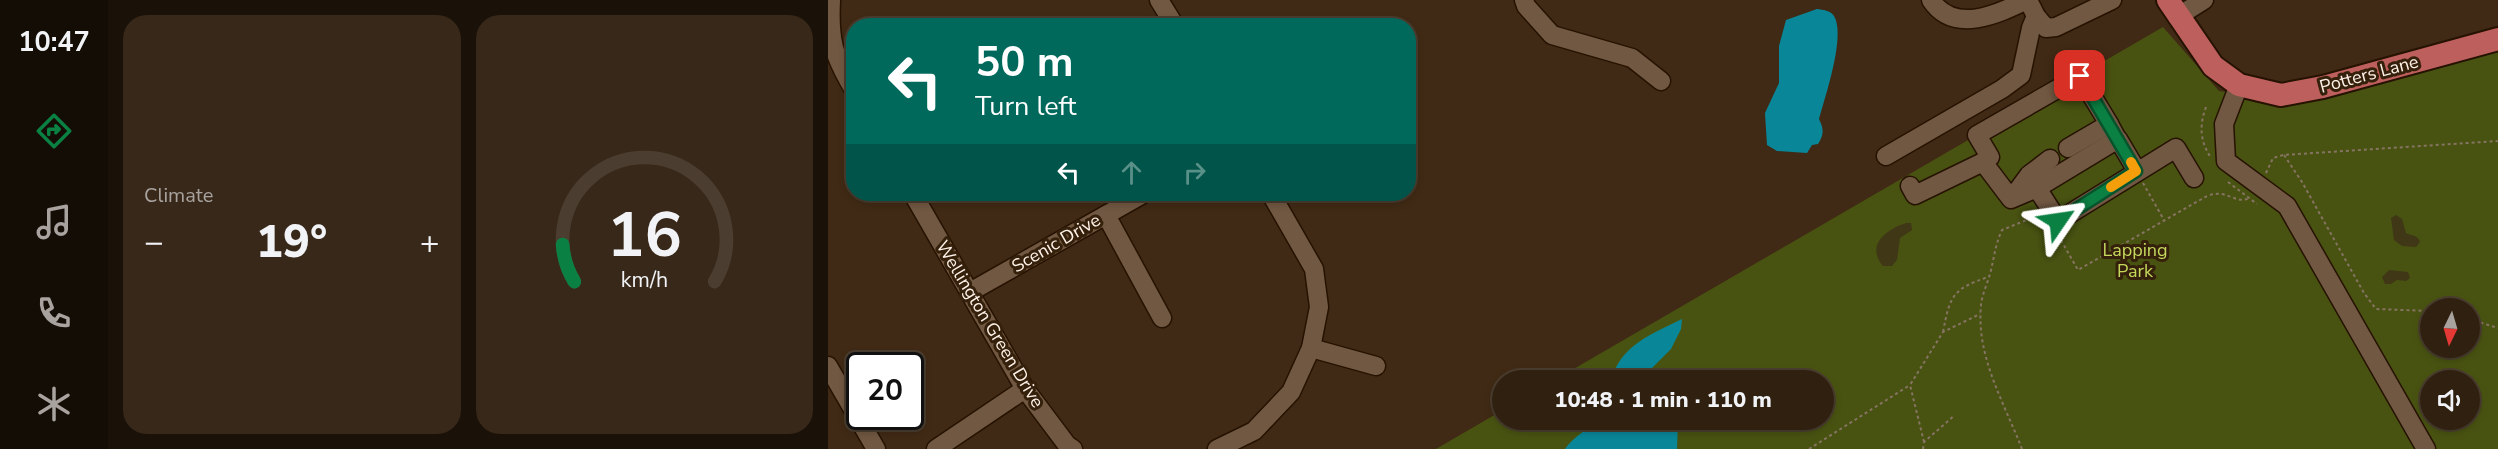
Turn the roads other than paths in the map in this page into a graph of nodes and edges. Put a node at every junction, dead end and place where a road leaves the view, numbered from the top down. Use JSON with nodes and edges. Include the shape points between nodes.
{"nodes":[{"id":1,"x":831,"y":0,"type":"edge"},
{"id":2,"x":1159,"y":0,"type":"edge"},
{"id":3,"x":1524,"y":0,"type":"edge"},
{"id":4,"x":1931,"y":0,"type":"edge"},
{"id":5,"x":2112,"y":0,"type":"edge"},
{"id":6,"x":2204,"y":0,"type":"edge"},
{"id":7,"x":2030,"y":5,"type":"edge"},
{"id":8,"x":2172,"y":8,"type":"edge"},
{"id":9,"x":1169,"y":18,"type":"edge"},
{"id":10,"x":2498,"y":39,"type":"edge"},
{"id":11,"x":846,"y":76,"type":"edge"},
{"id":12,"x":1661,"y":81,"type":"dead end"},
{"id":13,"x":2239,"y":85,"type":"junction"},
{"id":14,"x":2114,"y":132,"type":"junction"},
{"id":15,"x":2068,"y":148,"type":"dead end"},
{"id":16,"x":1886,"y":156,"type":"dead end"},
{"id":17,"x":2050,"y":159,"type":"dead end"},
{"id":18,"x":1983,"y":162,"type":"junction"},
{"id":19,"x":2136,"y":171,"type":"junction"},
{"id":20,"x":2194,"y":178,"type":"dead end"},
{"id":21,"x":1910,"y":186,"type":"dead end"},
{"id":22,"x":2037,"y":188,"type":"junction"},
{"id":23,"x":2011,"y":199,"type":"junction"},
{"id":24,"x":917,"y":201,"type":"edge"},
{"id":25,"x":1131,"y":201,"type":"edge"},
{"id":26,"x":1275,"y":201,"type":"edge"},
{"id":27,"x":1106,"y":215,"type":"junction"},
{"id":28,"x":970,"y":292,"type":"junction"},
{"id":29,"x":1162,"y":318,"type":"dead end"},
{"id":30,"x":1311,"y":348,"type":"junction"},
{"id":31,"x":828,"y":366,"type":"edge"},
{"id":32,"x":1376,"y":366,"type":"dead end"},
{"id":33,"x":1025,"y":389,"type":"junction"},
{"id":34,"x":876,"y":449,"type":"edge"},
{"id":35,"x":936,"y":449,"type":"edge"},
{"id":36,"x":1073,"y":449,"type":"edge"},
{"id":37,"x":1217,"y":449,"type":"edge"},
{"id":38,"x":2426,"y":449,"type":"edge"}],
"edges":[{"from":1,"to":11,"type":"street","via":[[830,32]]},
{"from":2,"to":9,"type":"street"},
{"from":3,"to":12,"type":"street","via":[[1552,35],[1632,58]]},
{"from":4,"to":7,"type":"street","via":[[1947,15],[1964,20]]},
{"from":5,"to":7,"type":"street","via":[[2046,28]]},
{"from":6,"to":8,"type":"street"},
{"from":7,"to":16,"type":"street","via":[[2031,28],[2021,75]]},
{"from":8,"to":13,"type":"main road","via":[[2213,66]]},
{"from":10,"to":13,"type":"main road","name":"Potters Lane","via":[[2281,95]]},
{"from":13,"to":38,"type":"street","via":[[2224,124],[2226,161],[2254,192],[2287,206]]},
{"from":14,"to":15,"type":"street"},
{"from":14,"to":18,"type":"street","via":[[2080,76],[1977,135],[1990,157]]},
{"from":14,"to":19,"type":"street"},
{"from":14,"to":22,"type":"street"},
{"from":17,"to":23,"type":"street","via":[[2030,175]]},
{"from":18,"to":21,"type":"street","via":[[1915,195]]},
{"from":18,"to":23,"type":"street"},
{"from":19,"to":20,"type":"street","via":[[2176,148]]},
{"from":19,"to":22,"type":"street","via":[[2058,221]]},
{"from":22,"to":23,"type":"street"},
{"from":24,"to":28,"type":"street","name":"Wellington Green Drive"},
{"from":25,"to":27,"type":"street","name":"Scenic Drive"},
{"from":26,"to":30,"type":"street","via":[[1314,269],[1319,307]]},
{"from":27,"to":28,"type":"street","name":"Scenic Drive"},
{"from":27,"to":29,"type":"street"},
{"from":28,"to":33,"type":"street","name":"Wellington Green Drive"},
{"from":30,"to":32,"type":"street"},
{"from":30,"to":37,"type":"street","via":[[1291,392],[1254,431]]},
{"from":31,"to":34,"type":"street"},
{"from":33,"to":35,"type":"street"},
{"from":33,"to":36,"type":"street","name":"Wellington Green Drive"}]}
